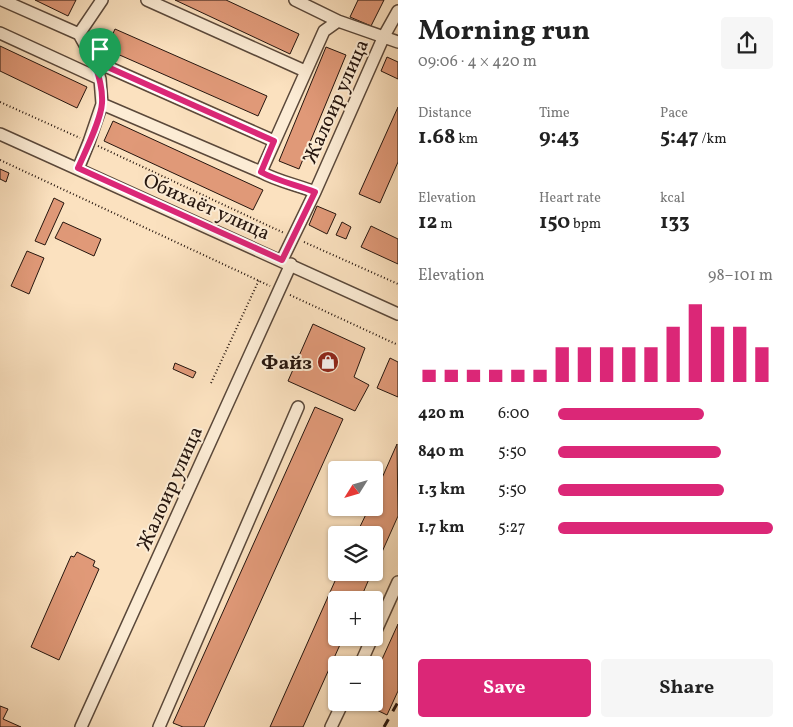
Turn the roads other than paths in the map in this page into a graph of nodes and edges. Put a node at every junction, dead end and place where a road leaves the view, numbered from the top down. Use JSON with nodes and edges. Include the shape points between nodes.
{"nodes":[{"id":1,"x":2,"y":0,"type":"edge"},
{"id":2,"x":102,"y":0,"type":"edge"},
{"id":3,"x":148,"y":0,"type":"edge"},
{"id":4,"x":294,"y":0,"type":"edge"},
{"id":5,"x":317,"y":0,"type":"edge"},
{"id":6,"x":398,"y":12,"type":"edge"},
{"id":7,"x":326,"y":15,"type":"junction"},
{"id":8,"x":338,"y":21,"type":"junction"},
{"id":9,"x":0,"y":32,"type":"edge"},
{"id":10,"x":79,"y":34,"type":"junction"},
{"id":11,"x":384,"y":36,"type":"junction"},
{"id":12,"x":398,"y":42,"type":"edge"},
{"id":13,"x":94,"y":61,"type":"junction"},
{"id":14,"x":305,"y":70,"type":"junction"},
{"id":15,"x":100,"y":79,"type":"junction"},
{"id":16,"x":102,"y":104,"type":"junction"},
{"id":17,"x":2,"y":139,"type":"edge"},
{"id":18,"x":274,"y":141,"type":"junction"},
{"id":19,"x":78,"y":168,"type":"junction"},
{"id":20,"x":261,"y":172,"type":"junction"},
{"id":21,"x":315,"y":192,"type":"junction"},
{"id":22,"x":286,"y":262,"type":"junction"},
{"id":23,"x":398,"y":314,"type":"edge"},
{"id":24,"x":298,"y":407,"type":"dead end"},
{"id":25,"x":398,"y":582,"type":"edge"},
{"id":26,"x":383,"y":614,"type":"edge"},
{"id":27,"x":339,"y":711,"type":"edge"},
{"id":28,"x":82,"y":727,"type":"edge"},
{"id":29,"x":159,"y":727,"type":"edge"},
{"id":30,"x":331,"y":727,"type":"edge"}],
"edges":[{"from":1,"to":10,"type":"street"},
{"from":2,"to":10,"type":"street"},
{"from":3,"to":14,"type":"street"},
{"from":4,"to":7,"type":"street"},
{"from":5,"to":7,"type":"street"},
{"from":6,"to":11,"type":"street","name":"Жалоир улица"},
{"from":7,"to":8,"type":"street"},
{"from":8,"to":11,"type":"street"},
{"from":8,"to":14,"type":"street","via":[[324,31]]},
{"from":9,"to":15,"type":"street"},
{"from":10,"to":13,"type":"street"},
{"from":11,"to":12,"type":"street"},
{"from":11,"to":21,"type":"street","name":"Жалоир улица"},
{"from":13,"to":15,"type":"street"},
{"from":13,"to":18,"type":"street"},
{"from":14,"to":18,"type":"street"},
{"from":15,"to":16,"type":"street"},
{"from":16,"to":19,"type":"street"},
{"from":16,"to":20,"type":"street"},
{"from":17,"to":19,"type":"street","name":"Обихаёт улица"},
{"from":18,"to":20,"type":"street"},
{"from":19,"to":22,"type":"street","name":"Обихаёт улица"},
{"from":20,"to":21,"type":"street"},
{"from":21,"to":22,"type":"street","name":"Жалоир улица","via":[[293,237]]},
{"from":22,"to":23,"type":"street","name":"Обихаёт улица"},
{"from":22,"to":28,"type":"street","name":"Жалоир улица","via":[[279,290]]},
{"from":24,"to":29,"type":"street"},
{"from":25,"to":26,"type":"street"},
{"from":27,"to":30,"type":"street"}]}
